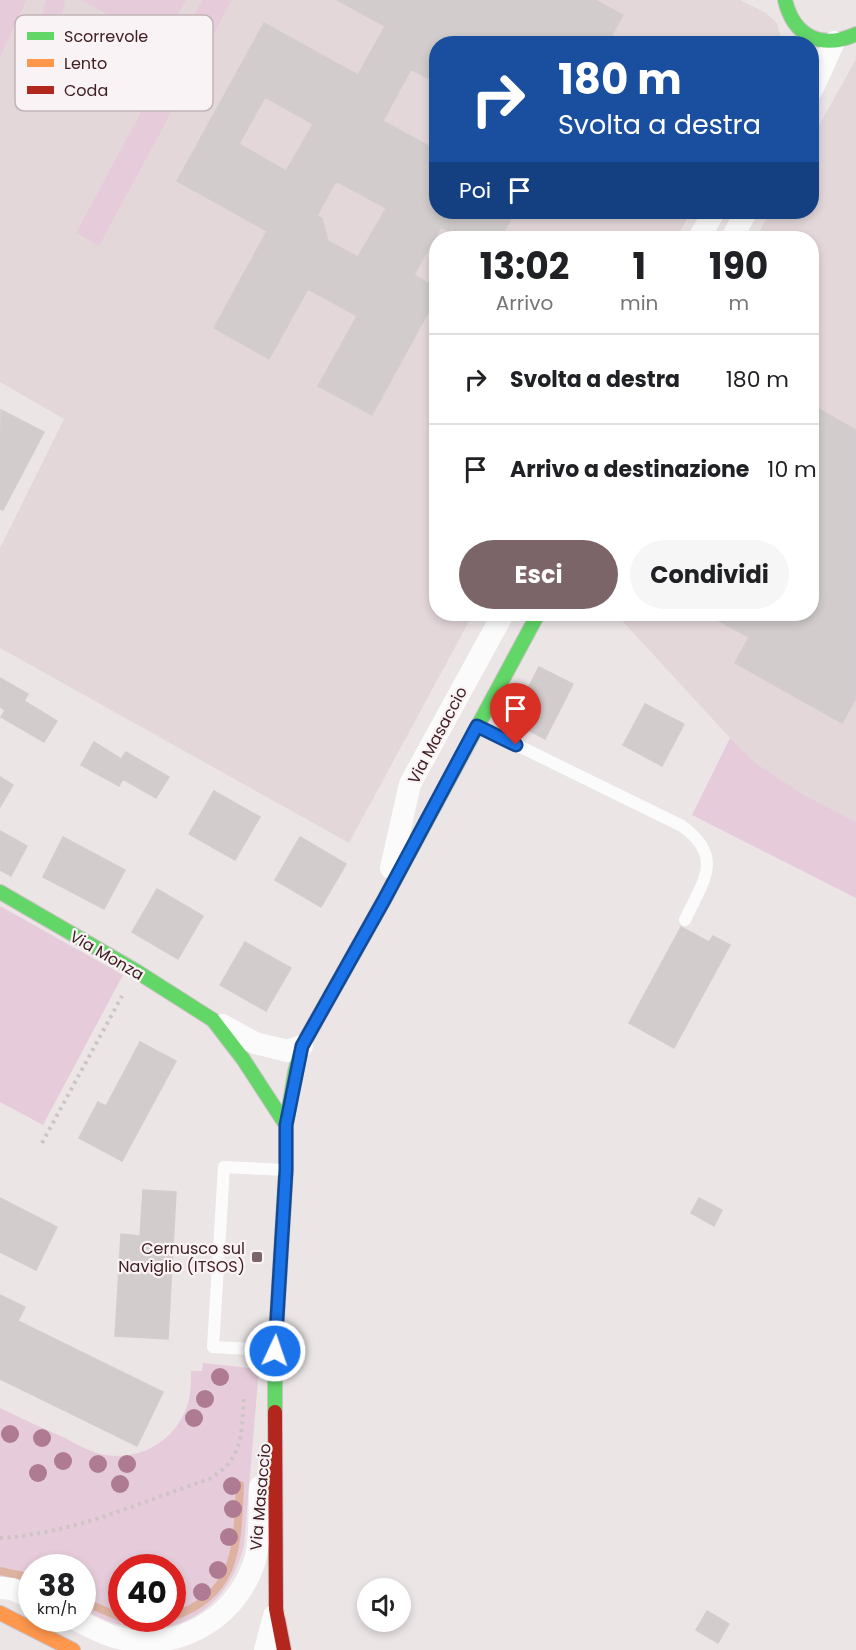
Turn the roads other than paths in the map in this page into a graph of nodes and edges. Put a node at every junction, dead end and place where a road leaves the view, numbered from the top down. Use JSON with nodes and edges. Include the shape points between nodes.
{"nodes":[{"id":1,"x":785,"y":0,"type":"edge"},
{"id":2,"x":856,"y":34,"type":"edge"},
{"id":3,"x":796,"y":35,"type":"edge"},
{"id":4,"x":819,"y":40,"type":"edge"},
{"id":5,"x":834,"y":42,"type":"junction"},
{"id":6,"x":819,"y":75,"type":"edge"},
{"id":7,"x":499,"y":621,"type":"edge"},
{"id":8,"x":534,"y":621,"type":"edge"},
{"id":9,"x":477,"y":726,"type":"junction"},
{"id":10,"x":0,"y":892,"type":"edge"},
{"id":11,"x":384,"y":900,"type":"junction"},
{"id":12,"x":685,"y":920,"type":"dead end"},
{"id":13,"x":213,"y":1020,"type":"junction"},
{"id":14,"x":302,"y":1046,"type":"junction"},
{"id":15,"x":286,"y":1125,"type":"junction"},
{"id":16,"x":286,"y":1170,"type":"junction"},
{"id":17,"x":275,"y":1351,"type":"junction"},
{"id":18,"x":275,"y":1391,"type":"junction"},
{"id":19,"x":0,"y":1588,"type":"edge"},
{"id":20,"x":18,"y":1592,"type":"edge"},
{"id":21,"x":276,"y":1609,"type":"junction"},
{"id":22,"x":0,"y":1612,"type":"edge"},
{"id":23,"x":96,"y":1629,"type":"edge"},
{"id":24,"x":72,"y":1649,"type":"edge"},
{"id":25,"x":265,"y":1650,"type":"edge"},
{"id":26,"x":284,"y":1650,"type":"edge"}],
"edges":[{"from":1,"to":3,"type":"street"},
{"from":2,"to":5,"type":"street"},
{"from":4,"to":5,"type":"street"},
{"from":5,"to":6,"type":"street"},
{"from":7,"to":11,"type":"street","name":"Via Masaccio","via":[[410,784]]},
{"from":8,"to":9,"type":"street","name":"Via Masaccio"},
{"from":9,"to":11,"type":"street","name":"Via Masaccio"},
{"from":9,"to":12,"type":"lane","via":[[682,826],[696,837],[706,850],[707,864]]},
{"from":10,"to":13,"type":"street","name":"Via Monza"},
{"from":11,"to":14,"type":"street","name":"Via Masaccio"},
{"from":13,"to":14,"type":"street","name":"Via Monza","via":[[255,1042],[287,1051]]},
{"from":13,"to":15,"type":"street","name":"Via Monza"},
{"from":14,"to":15,"type":"street","name":"Via Masaccio"},
{"from":15,"to":16,"type":"street","name":"Via Masaccio"},
{"from":16,"to":17,"type":"street","name":"Via Masaccio"},
{"from":16,"to":17,"type":"lane","via":[[224,1167],[213,1347]]},
{"from":17,"to":18,"type":"street","name":"Via Masaccio"},
{"from":18,"to":21,"type":"street","name":"Via Masaccio"},
{"from":18,"to":23,"type":"street","name":"Via Masaccio","via":[[260,1461],[256,1555],[232,1603],[195,1631],[173,1639],[127,1640]]},
{"from":19,"to":20,"type":"street"},
{"from":21,"to":25,"type":"street","name":"Via Masaccio"},
{"from":21,"to":26,"type":"street","name":"Via Masaccio"},
{"from":22,"to":24,"type":"street"}]}
